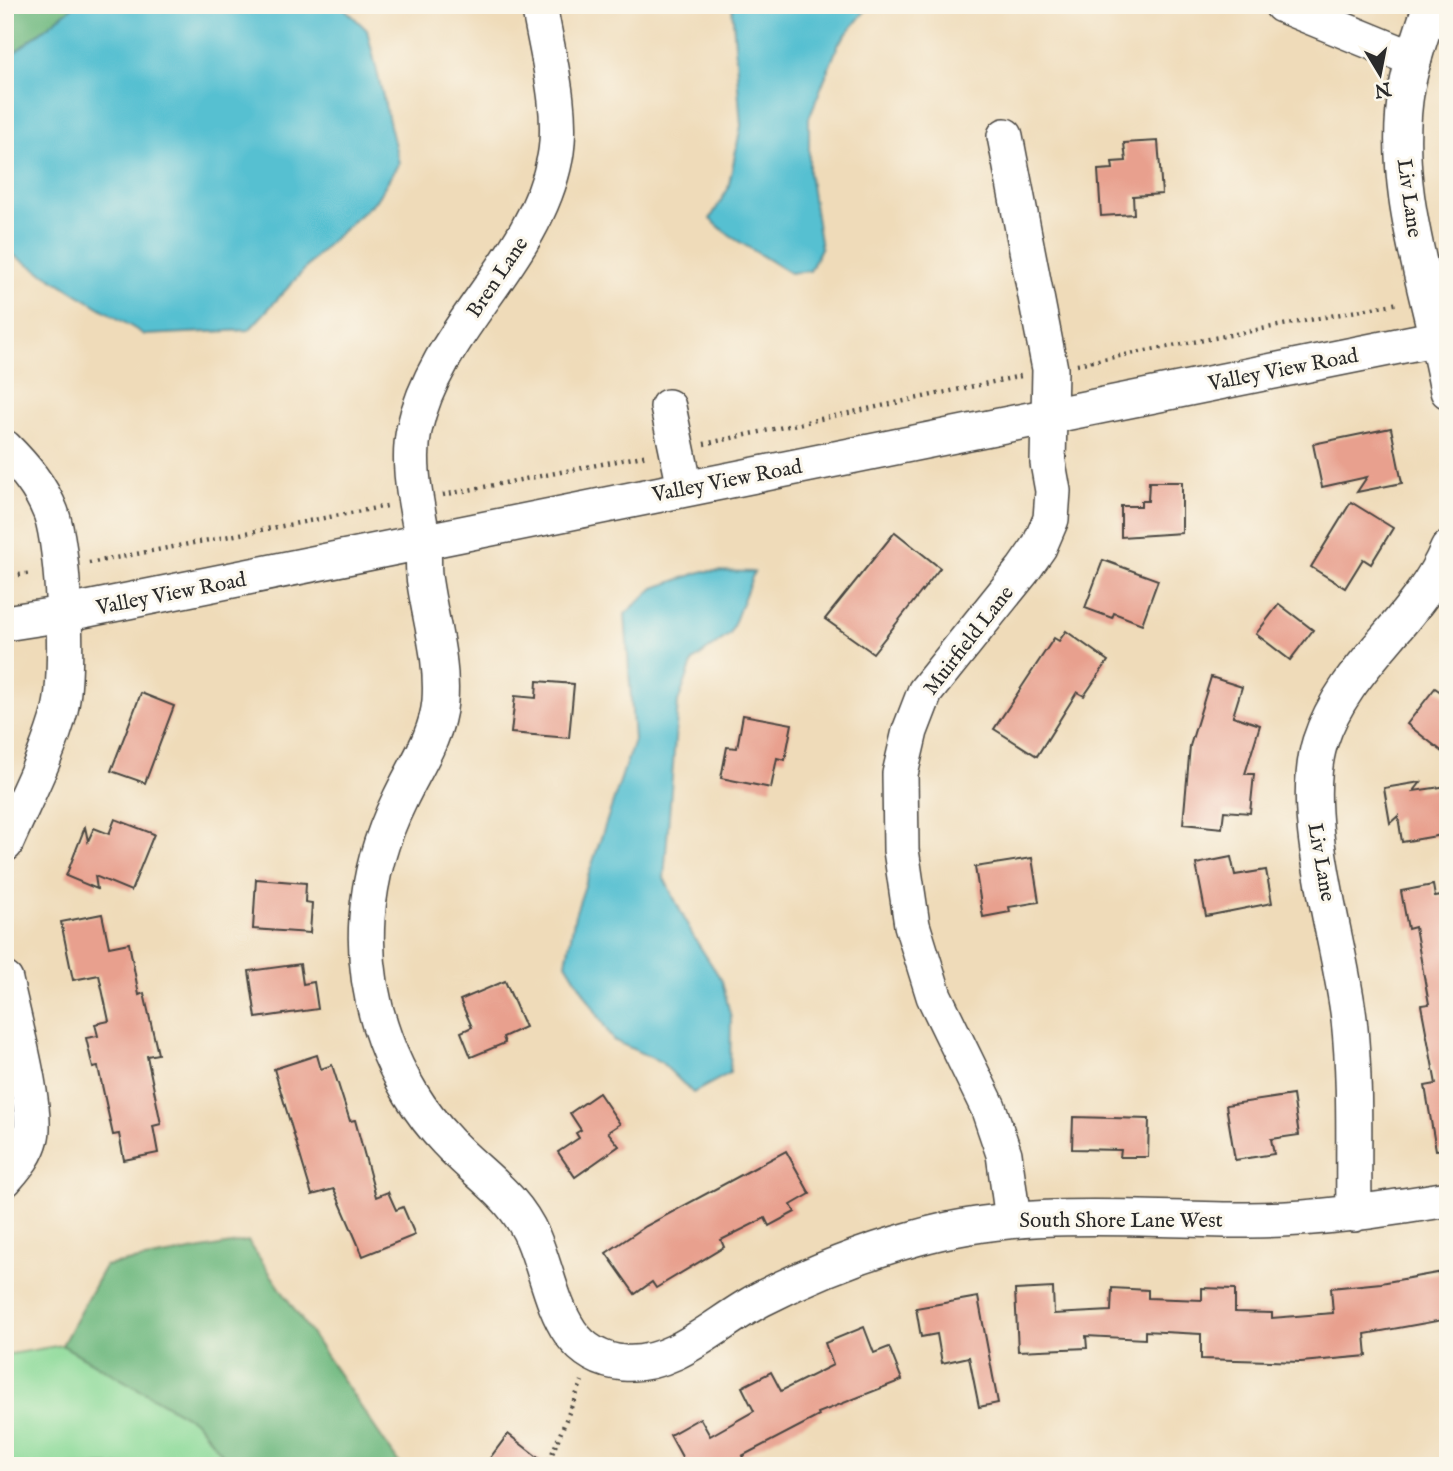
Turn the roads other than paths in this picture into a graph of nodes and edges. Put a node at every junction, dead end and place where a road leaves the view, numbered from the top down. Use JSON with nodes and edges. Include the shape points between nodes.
{"nodes":[{"id":1,"x":539,"y":5,"type":"edge"},
{"id":2,"x":1282,"y":5,"type":"edge"},
{"id":3,"x":1432,"y":5,"type":"edge"},
{"id":4,"x":1413,"y":59,"type":"junction"},
{"id":5,"x":1005,"y":136,"type":"dead end"},
{"id":6,"x":1443,"y":337,"type":"edge"},
{"id":7,"x":1448,"y":391,"type":"edge"},
{"id":8,"x":668,"y":407,"type":"dead end"},
{"id":9,"x":1051,"y":415,"type":"junction"},
{"id":10,"x":5,"y":448,"type":"edge"},
{"id":11,"x":685,"y":488,"type":"junction"},
{"id":12,"x":424,"y":541,"type":"junction"},
{"id":13,"x":1448,"y":549,"type":"edge"},
{"id":14,"x":64,"y":614,"type":"junction"},
{"id":15,"x":5,"y":623,"type":"edge"},
{"id":16,"x":5,"y":844,"type":"edge"},
{"id":17,"x":5,"y":980,"type":"edge"},
{"id":18,"x":5,"y":1178,"type":"edge"},
{"id":19,"x":1448,"y":1199,"type":"edge"},
{"id":20,"x":1354,"y":1214,"type":"junction"},
{"id":21,"x":1013,"y":1220,"type":"junction"}],
"edges":[{"from":1,"to":12,"type":"street","name":"Bren Lane","via":[[555,107],[556,153],[544,197],[525,238],[441,359],[421,398],[412,441],[414,501]]},
{"from":2,"to":4,"type":"street"},
{"from":3,"to":4,"type":"street","name":"Liv Lane"},
{"from":4,"to":6,"type":"street","name":"Liv Lane","via":[[1403,150],[1408,209],[1427,297]]},
{"from":5,"to":9,"type":"street","name":"Muirfield Lane","via":[[1050,369]]},
{"from":6,"to":7,"type":"street","name":"Liv Lane"},
{"from":6,"to":9,"type":"street","name":"Valley View Road"},
{"from":8,"to":11,"type":"street"},
{"from":9,"to":11,"type":"street","name":"Valley View Road"},
{"from":9,"to":21,"type":"street","name":"Muirfield Lane","via":[[1051,519],[1023,570],[925,692],[900,774],[901,850],[912,925],[934,996],[1004,1154]]},
{"from":10,"to":14,"type":"street","via":[[28,471],[51,514]]},
{"from":11,"to":12,"type":"street","name":"Valley View Road"},
{"from":12,"to":14,"type":"street","name":"Valley View Road"},
{"from":12,"to":21,"type":"street","name":"South Shore Lane West","via":[[423,574],[441,677],[440,709],[430,742],[388,821],[371,876],[364,934],[370,991],[386,1045],[412,1097],[447,1143],[515,1206],[533,1237],[554,1306],[569,1332],[593,1354],[621,1363],[652,1362],[756,1301],[837,1262],[923,1236]]},
{"from":13,"to":20,"type":"street","name":"Liv Lane","via":[[1419,599],[1335,704],[1320,743],[1312,784],[1315,826],[1349,1021]]},
{"from":14,"to":15,"type":"street","name":"Valley View Road"},
{"from":14,"to":16,"type":"street","via":[[60,709]]},
{"from":17,"to":18,"type":"street","via":[[32,1111],[31,1137],[21,1161]]},
{"from":19,"to":20,"type":"street","name":"South Shore Lane West"},
{"from":20,"to":21,"type":"street","name":"South Shore Lane West","via":[[1256,1220],[1103,1216]]}]}
